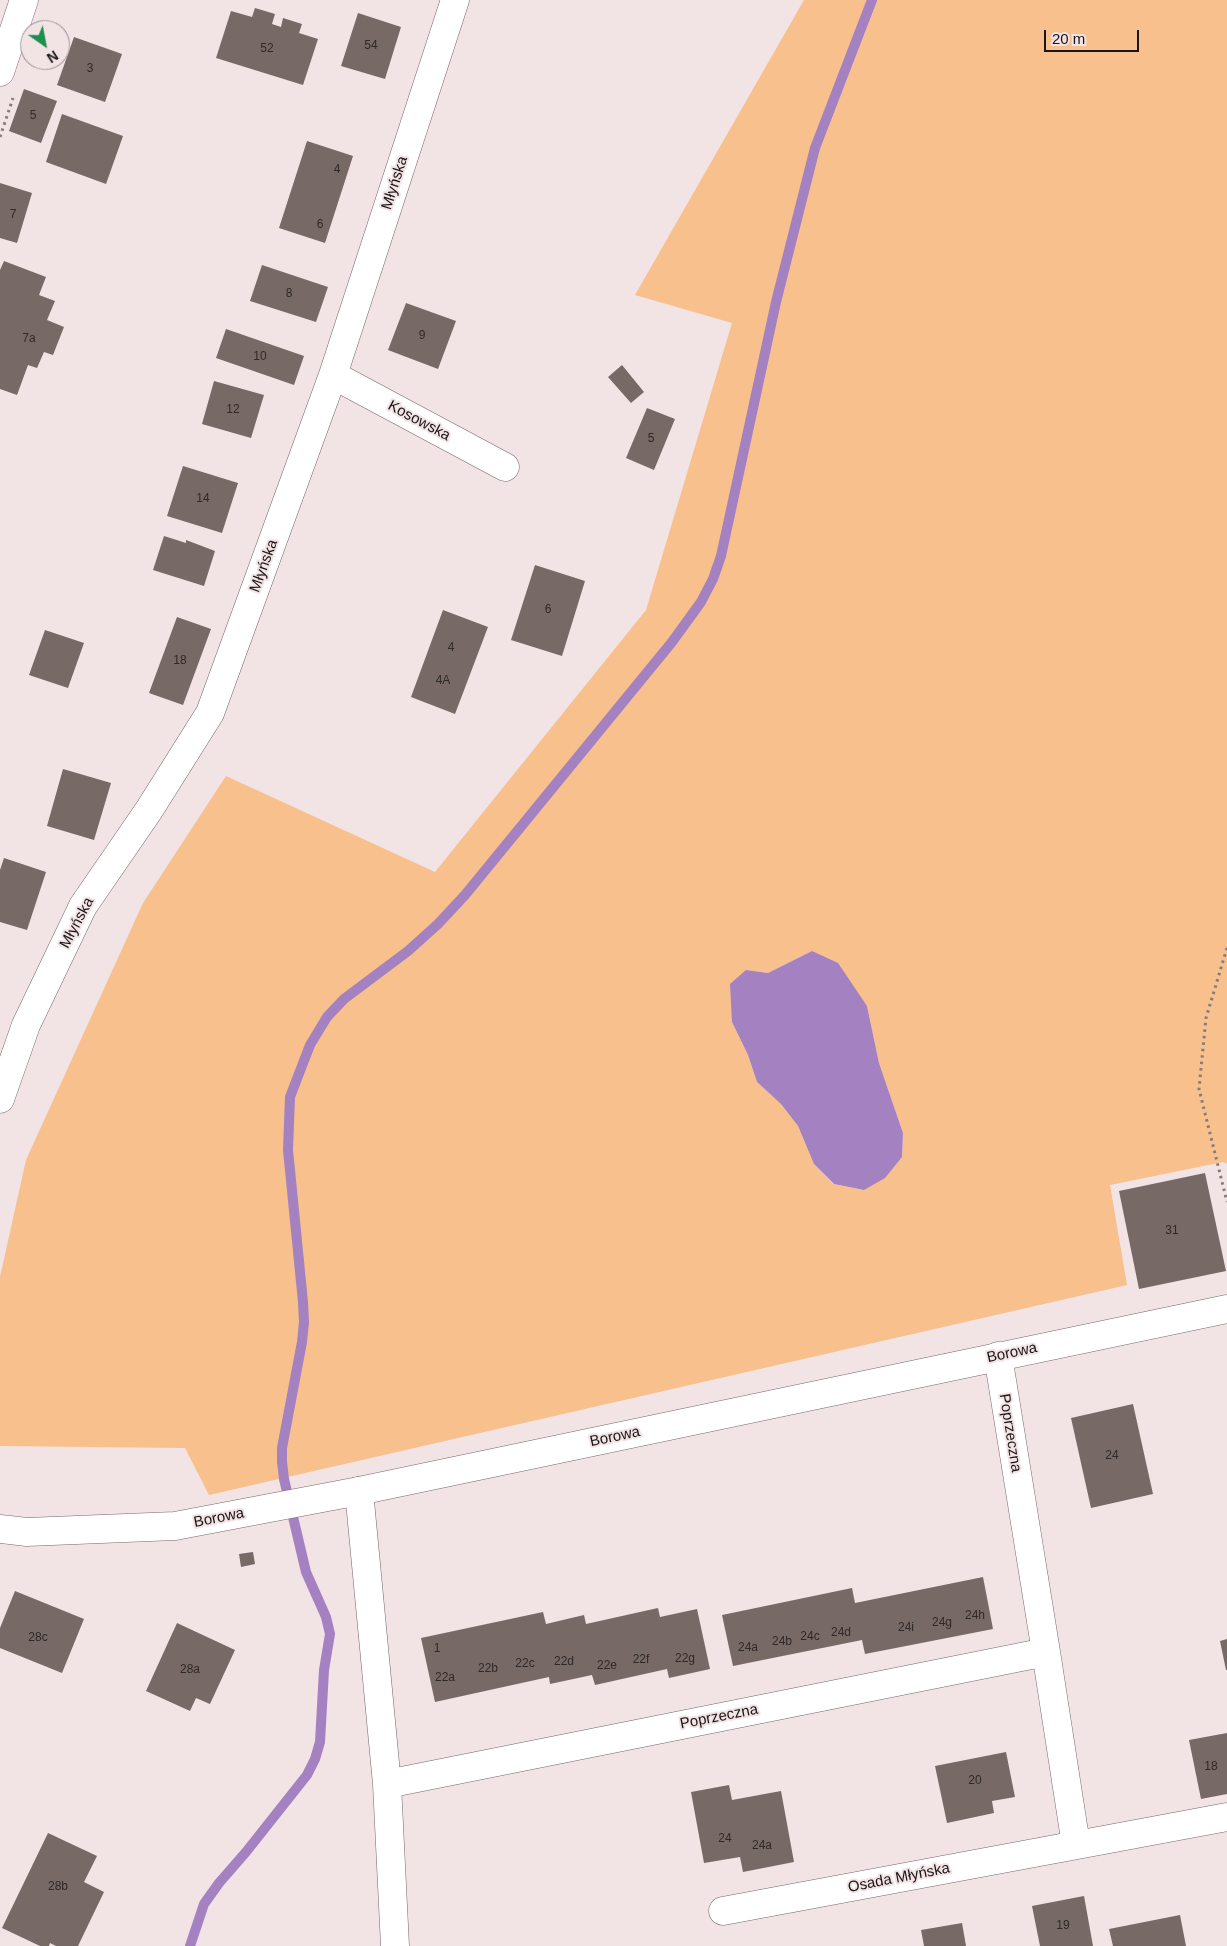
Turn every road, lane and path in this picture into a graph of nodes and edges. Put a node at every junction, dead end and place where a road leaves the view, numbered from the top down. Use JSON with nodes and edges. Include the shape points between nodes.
{"nodes":[{"id":1,"x":24,"y":0,"type":"edge"},
{"id":2,"x":454,"y":0,"type":"edge"},
{"id":3,"x":0,"y":72,"type":"edge"},
{"id":4,"x":334,"y":375,"type":"junction"},
{"id":5,"x":505,"y":467,"type":"dead end"},
{"id":6,"x":1227,"y":948,"type":"edge"},
{"id":7,"x":0,"y":1099,"type":"edge"},
{"id":8,"x":1227,"y":1202,"type":"edge"},
{"id":9,"x":1227,"y":1309,"type":"edge"},
{"id":10,"x":998,"y":1356,"type":"junction"},
{"id":11,"x":359,"y":1491,"type":"junction"},
{"id":12,"x":0,"y":1529,"type":"edge"},
{"id":13,"x":1046,"y":1652,"type":"junction"},
{"id":14,"x":387,"y":1784,"type":"junction"},
{"id":15,"x":1227,"y":1817,"type":"edge"},
{"id":16,"x":1076,"y":1845,"type":"junction"},
{"id":17,"x":723,"y":1912,"type":"dead end"},
{"id":18,"x":395,"y":1946,"type":"edge"}],
"edges":[{"from":1,"to":3,"type":"street"},
{"from":2,"to":4,"type":"street","name":"Młyńska"},
{"from":4,"to":5,"type":"street","name":"Kosowska"},
{"from":4,"to":7,"type":"street","name":"Młyńska","via":[[210,713],[83,906],[26,1025]]},
{"from":6,"to":8,"type":"path","via":[[1206,1018],[1199,1089]]},
{"from":9,"to":10,"type":"street","name":"Borowa"},
{"from":10,"to":11,"type":"street","name":"Borowa"},
{"from":10,"to":13,"type":"street","name":"Poprzeczna"},
{"from":11,"to":12,"type":"street","name":"Borowa","via":[[175,1526],[27,1532]]},
{"from":11,"to":14,"type":"street"},
{"from":13,"to":14,"type":"street","name":"Poprzeczna"},
{"from":13,"to":16,"type":"street"},
{"from":14,"to":18,"type":"street"},
{"from":15,"to":16,"type":"street","name":"Osada Młyńska"},
{"from":16,"to":17,"type":"street","name":"Osada Młyńska"}]}
